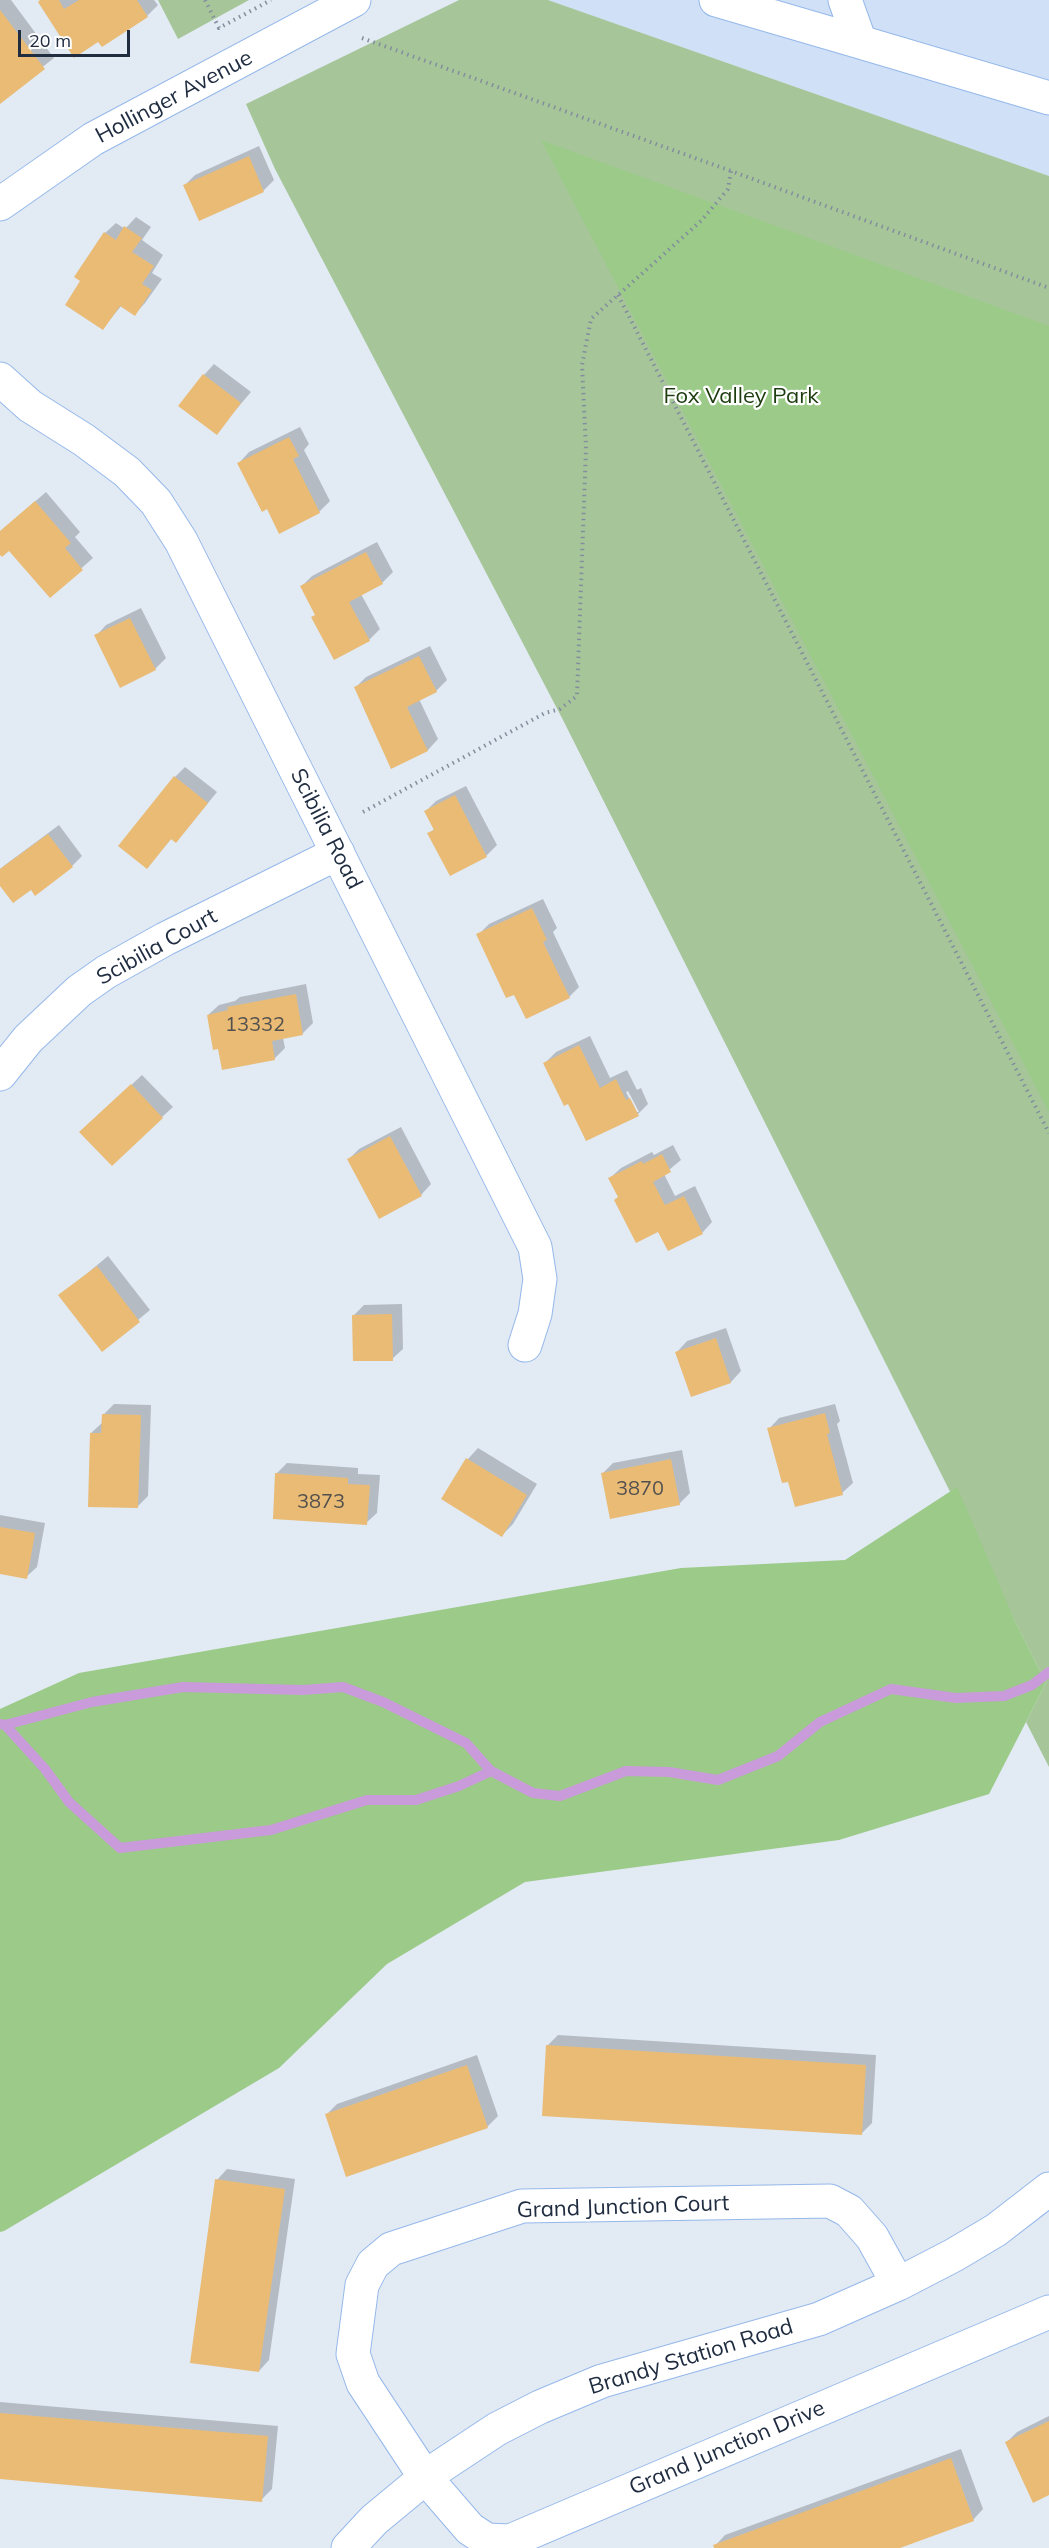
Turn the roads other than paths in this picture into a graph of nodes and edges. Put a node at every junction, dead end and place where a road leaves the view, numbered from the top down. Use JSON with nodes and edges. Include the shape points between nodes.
{"nodes":[{"id":1,"x":354,"y":0,"type":"edge"},
{"id":2,"x":716,"y":0,"type":"edge"},
{"id":3,"x":845,"y":0,"type":"edge"},
{"id":4,"x":860,"y":42,"type":"junction"},
{"id":5,"x":1049,"y":98,"type":"edge"},
{"id":6,"x":0,"y":204,"type":"edge"},
{"id":7,"x":0,"y":379,"type":"edge"},
{"id":8,"x":338,"y":853,"type":"junction"},
{"id":9,"x":0,"y":1074,"type":"edge"},
{"id":10,"x":525,"y":1345,"type":"dead end"},
{"id":11,"x":1049,"y":2189,"type":"edge"},
{"id":12,"x":898,"y":2284,"type":"junction"},
{"id":13,"x":1049,"y":2312,"type":"edge"},
{"id":14,"x":425,"y":2477,"type":"junction"},
{"id":15,"x":348,"y":2548,"type":"edge"}],
"edges":[{"from":1,"to":6,"type":"street","name":"Hollinger Avenue","via":[[93,139]]},
{"from":2,"to":4,"type":"street"},
{"from":3,"to":4,"type":"street"},
{"from":4,"to":5,"type":"street"},
{"from":7,"to":8,"type":"street","name":"Scibilia Road","via":[[30,406],[127,472],[156,502],[181,541]]},
{"from":8,"to":9,"type":"street","name":"Scibilia Court","via":[[106,972],[28,1039]]},
{"from":8,"to":10,"type":"street","name":"Scibilia Road","via":[[535,1247],[540,1279]]},
{"from":11,"to":12,"type":"street","name":"Brandy Station Road","via":[[996,2230]]},
{"from":12,"to":14,"type":"street","name":"Brandy Station Road","via":[[819,2319],[602,2381],[497,2429]]},
{"from":12,"to":14,"type":"street","name":"Grand Junction Court","via":[[872,2237],[849,2211],[831,2201],[522,2206],[391,2249],[374,2264],[362,2285],[353,2354],[363,2383]]},
{"from":13,"to":14,"type":"street","name":"Grand Junction Drive","via":[[510,2541],[487,2540],[470,2529]]},
{"from":14,"to":15,"type":"street","name":"Brandy Station Road"}]}
